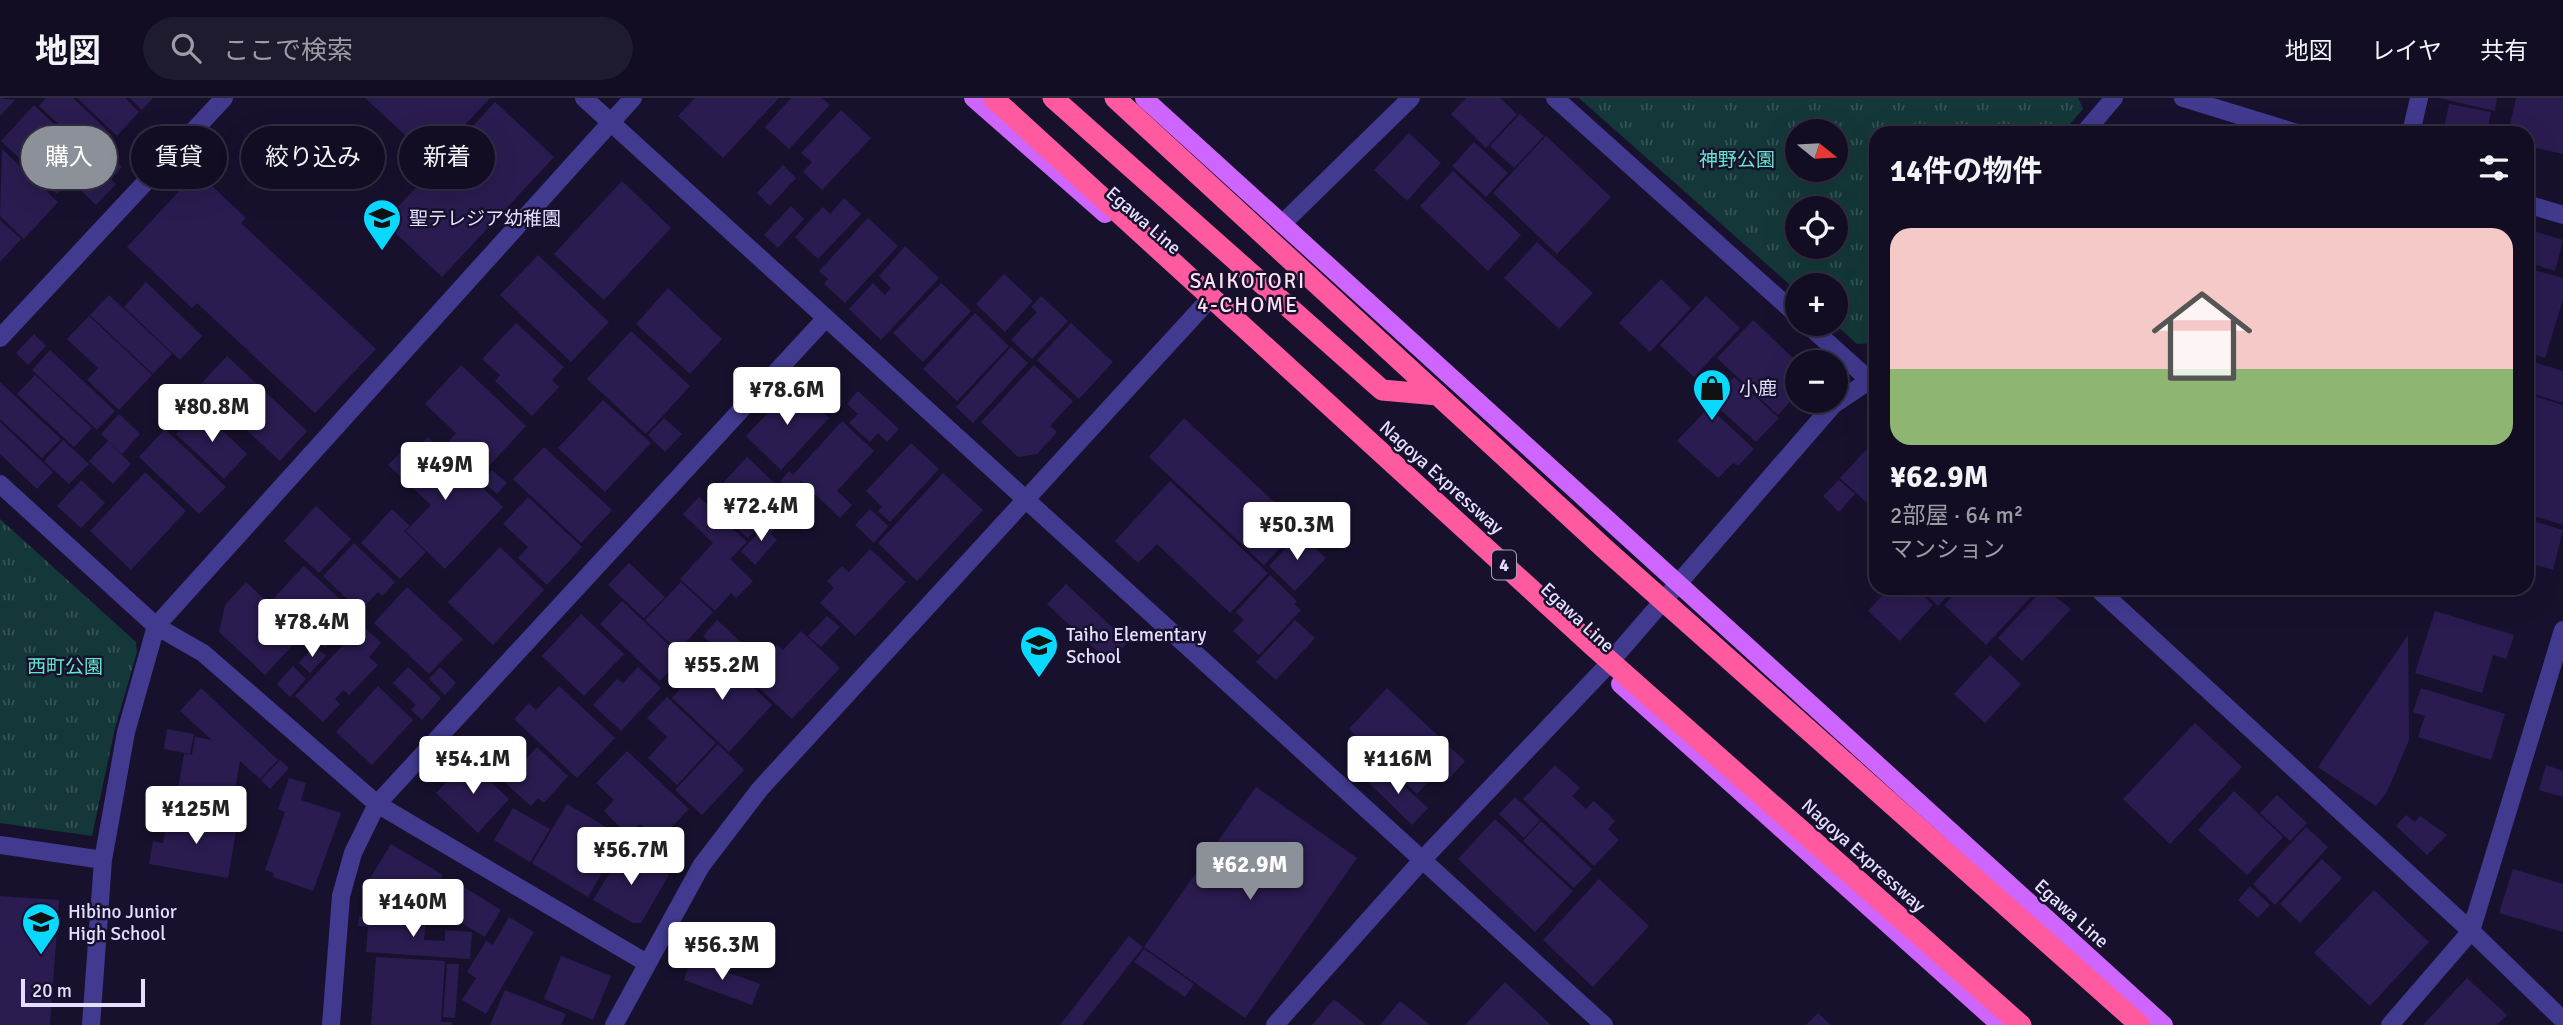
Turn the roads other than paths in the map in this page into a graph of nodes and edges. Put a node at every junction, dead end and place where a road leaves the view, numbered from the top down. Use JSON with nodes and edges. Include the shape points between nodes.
{"nodes":[{"id":1,"x":224,"y":98,"type":"edge"},
{"id":2,"x":584,"y":98,"type":"edge"},
{"id":3,"x":633,"y":98,"type":"edge"},
{"id":4,"x":974,"y":98,"type":"edge"},
{"id":5,"x":993,"y":98,"type":"edge"},
{"id":6,"x":1053,"y":98,"type":"edge"},
{"id":7,"x":1115,"y":98,"type":"edge"},
{"id":8,"x":1144,"y":98,"type":"edge"},
{"id":9,"x":1411,"y":98,"type":"edge"},
{"id":10,"x":1555,"y":98,"type":"edge"},
{"id":11,"x":2114,"y":98,"type":"edge"},
{"id":12,"x":2183,"y":98,"type":"edge"},
{"id":13,"x":2419,"y":98,"type":"edge"},
{"id":14,"x":612,"y":122,"type":"junction"},
{"id":15,"x":2090,"y":126,"type":"edge"},
{"id":16,"x":2274,"y":126,"type":"edge"},
{"id":17,"x":2413,"y":126,"type":"edge"},
{"id":18,"x":2534,"y":206,"type":"edge"},
{"id":19,"x":2563,"y":215,"type":"edge"},
{"id":20,"x":1282,"y":224,"type":"junction"},
{"id":21,"x":1206,"y":303,"type":"junction"},
{"id":22,"x":1785,"y":304,"type":"edge"},
{"id":23,"x":826,"y":318,"type":"junction"},
{"id":24,"x":1821,"y":336,"type":"edge"},
{"id":25,"x":0,"y":338,"type":"edge"},
{"id":26,"x":1869,"y":376,"type":"edge"},
{"id":27,"x":1869,"y":384,"type":"edge"},
{"id":28,"x":1438,"y":395,"type":"junction"},
{"id":29,"x":0,"y":484,"type":"edge"},
{"id":30,"x":1027,"y":500,"type":"junction"},
{"id":31,"x":1677,"y":584,"type":"junction"},
{"id":32,"x":2105,"y":595,"type":"edge"},
{"id":33,"x":156,"y":626,"type":"junction"},
{"id":34,"x":2563,"y":630,"type":"edge"},
{"id":35,"x":1604,"y":669,"type":"junction"},
{"id":36,"x":377,"y":804,"type":"junction"},
{"id":37,"x":0,"y":845,"type":"edge"},
{"id":38,"x":1424,"y":858,"type":"junction"},
{"id":39,"x":103,"y":860,"type":"junction"},
{"id":40,"x":2471,"y":931,"type":"junction"},
{"id":41,"x":645,"y":962,"type":"junction"},
{"id":42,"x":2563,"y":1020,"type":"edge"},
{"id":43,"x":1600,"y":1024,"type":"edge"},
{"id":44,"x":91,"y":1025,"type":"edge"},
{"id":45,"x":331,"y":1025,"type":"edge"},
{"id":46,"x":614,"y":1025,"type":"edge"},
{"id":47,"x":1275,"y":1025,"type":"edge"},
{"id":48,"x":2000,"y":1025,"type":"edge"},
{"id":49,"x":2021,"y":1025,"type":"edge"},
{"id":50,"x":2140,"y":1025,"type":"edge"},
{"id":51,"x":2164,"y":1025,"type":"edge"},
{"id":52,"x":2390,"y":1025,"type":"edge"}],
"edges":[{"from":1,"to":25,"type":"street"},
{"from":2,"to":14,"type":"street"},
{"from":3,"to":14,"type":"street"},
{"from":4,"to":21,"type":"main road","name":"Egawa Line"},
{"from":5,"to":49,"type":"highway","name":"Nagoya Expressway","number":"4","bridge":true,"via":[[1594,647]]},
{"from":6,"to":28,"type":"highway","bridge":true,"via":[[1382,390]]},
{"from":7,"to":28,"type":"highway","bridge":true},
{"from":8,"to":20,"type":"main road","name":"Egawa Line"},
{"from":9,"to":20,"type":"street"},
{"from":10,"to":22,"type":"street"},
{"from":11,"to":15,"type":"street"},
{"from":12,"to":16,"type":"street"},
{"from":13,"to":17,"type":"street"},
{"from":14,"to":23,"type":"street"},
{"from":14,"to":33,"type":"street"},
{"from":18,"to":19,"type":"street"},
{"from":20,"to":31,"type":"main road","name":"Egawa Line"},
{"from":21,"to":30,"type":"street"},
{"from":21,"to":35,"type":"main road","name":"Egawa Line"},
{"from":23,"to":30,"type":"street"},
{"from":23,"to":36,"type":"street"},
{"from":24,"to":26,"type":"street"},
{"from":27,"to":31,"type":"street","via":[[1833,405]]},
{"from":28,"to":50,"type":"highway","bridge":true},
{"from":29,"to":33,"type":"street"},
{"from":30,"to":38,"type":"street"},
{"from":30,"to":41,"type":"street","via":[[760,789],[701,866]]},
{"from":31,"to":35,"type":"street"},
{"from":31,"to":51,"type":"main road","name":"Egawa Line"},
{"from":32,"to":40,"type":"street"},
{"from":33,"to":36,"type":"street","via":[[203,653]]},
{"from":33,"to":39,"type":"street","via":[[126,732]]},
{"from":34,"to":40,"type":"street"},
{"from":35,"to":38,"type":"street"},
{"from":35,"to":48,"type":"main road","name":"Egawa Line"},
{"from":36,"to":41,"type":"street"},
{"from":36,"to":45,"type":"street","via":[[353,853],[341,896]]},
{"from":37,"to":39,"type":"street"},
{"from":38,"to":43,"type":"street"},
{"from":38,"to":47,"type":"street"},
{"from":39,"to":44,"type":"street"},
{"from":40,"to":42,"type":"street"},
{"from":40,"to":52,"type":"street"},
{"from":41,"to":46,"type":"street"}]}
